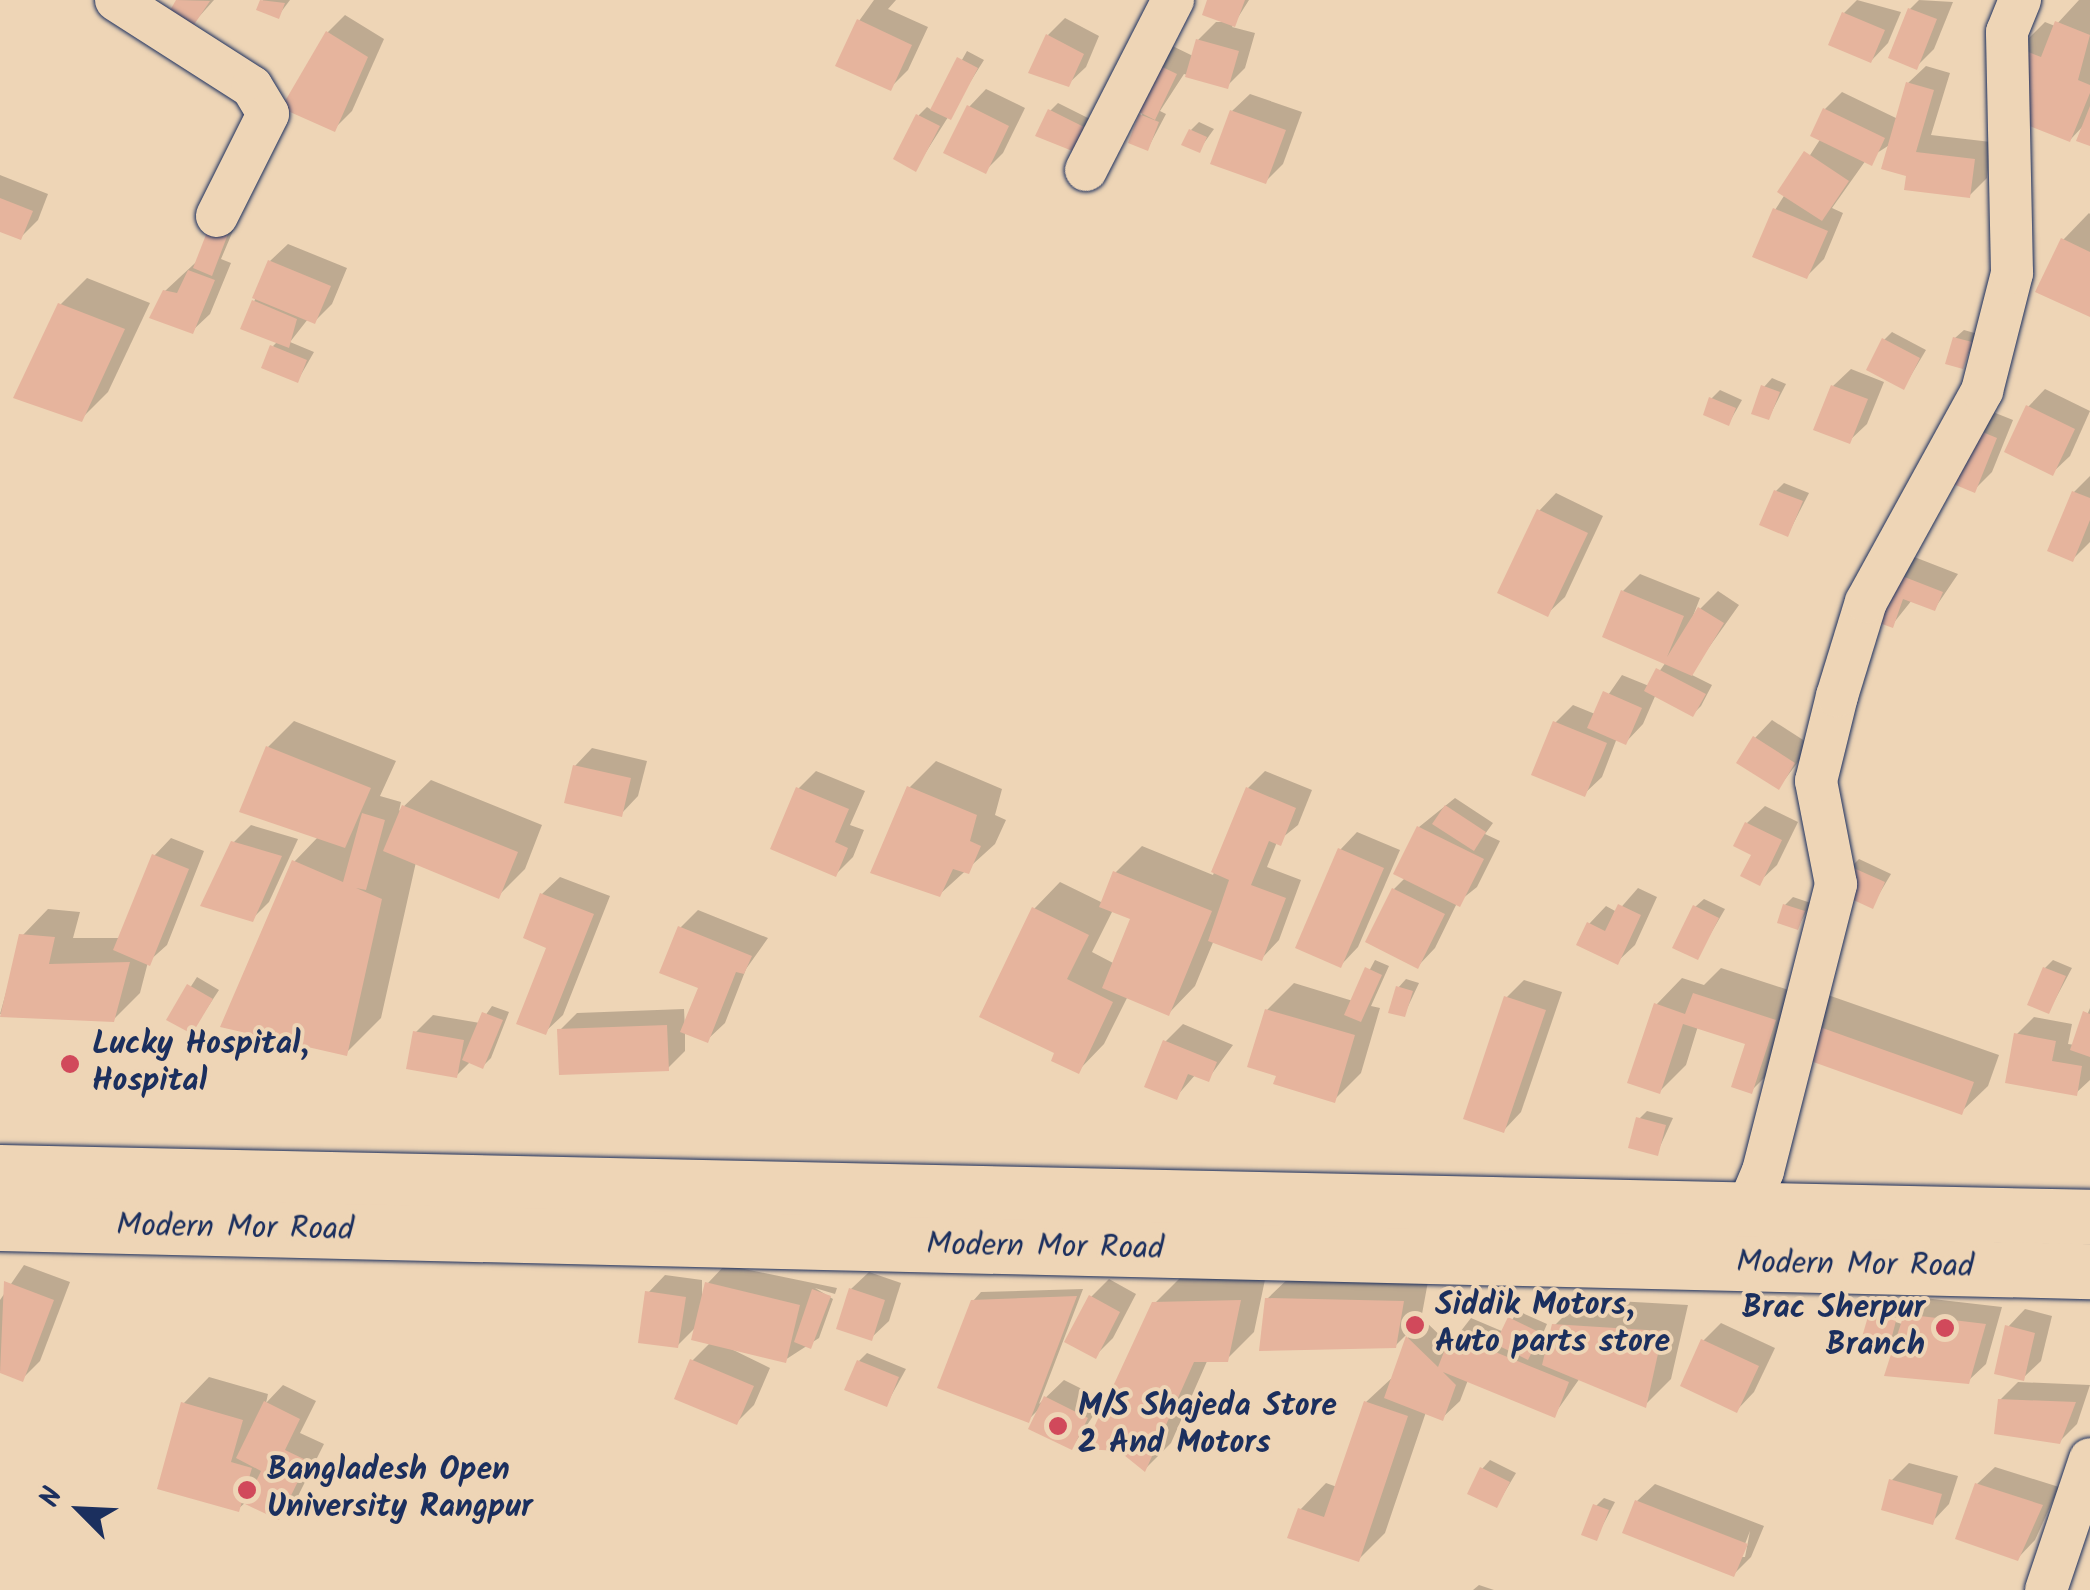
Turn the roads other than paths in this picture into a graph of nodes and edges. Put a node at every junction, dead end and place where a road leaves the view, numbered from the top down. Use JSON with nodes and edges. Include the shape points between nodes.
{"nodes":[{"id":1,"x":116,"y":0,"type":"edge"},
{"id":2,"x":1173,"y":0,"type":"edge"},
{"id":3,"x":2020,"y":0,"type":"edge"},
{"id":4,"x":1086,"y":170,"type":"dead end"},
{"id":5,"x":218,"y":216,"type":"dead end"},
{"id":6,"x":0,"y":1172,"type":"edge"},
{"id":7,"x":1747,"y":1209,"type":"junction"},
{"id":8,"x":2090,"y":1217,"type":"edge"},
{"id":9,"x":0,"y":1223,"type":"edge"},
{"id":10,"x":2090,"y":1271,"type":"edge"},
{"id":11,"x":2090,"y":1459,"type":"edge"},
{"id":12,"x":2046,"y":1590,"type":"edge"}],
"edges":[{"from":1,"to":5,"type":"street","via":[[239,77],[268,114]]},
{"from":2,"to":4,"type":"street"},
{"from":3,"to":7,"type":"street","via":[[2007,32],[2012,273],[1982,392],[1866,602],[1837,696],[1816,781],[1836,884],[1763,1171]]},
{"from":6,"to":7,"type":"highway","name":"Modern Mor Road"},
{"from":7,"to":8,"type":"highway","name":"Modern Mor Road"},
{"from":9,"to":10,"type":"highway","name":"Modern Mor Road"},
{"from":11,"to":12,"type":"street"}]}
